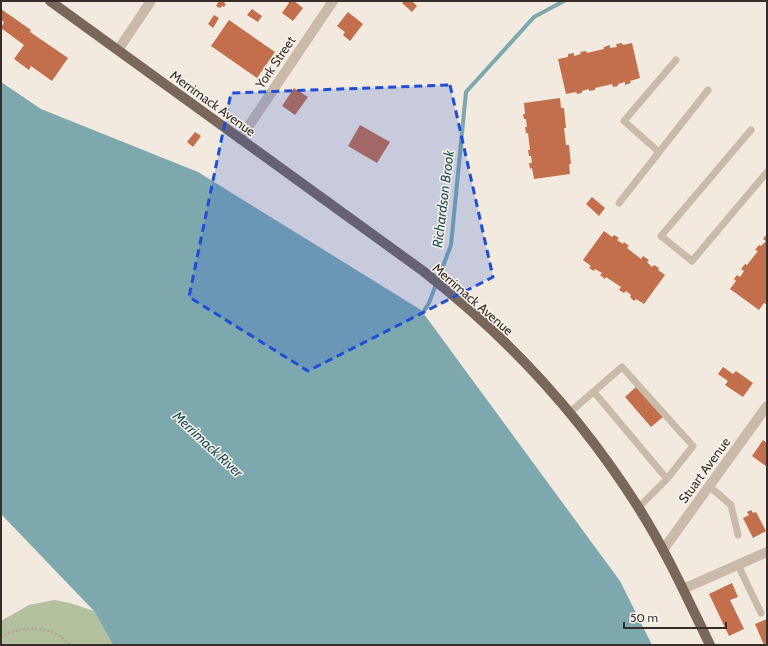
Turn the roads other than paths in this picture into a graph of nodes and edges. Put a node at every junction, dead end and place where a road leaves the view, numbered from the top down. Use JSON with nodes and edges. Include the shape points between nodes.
{"nodes":[{"id":1,"x":50,"y":1,"type":"edge"},
{"id":2,"x":151,"y":1,"type":"edge"},
{"id":3,"x":333,"y":1,"type":"edge"},
{"id":4,"x":118,"y":50,"type":"junction"},
{"id":5,"x":676,"y":60,"type":"dead end"},
{"id":6,"x":708,"y":90,"type":"dead end"},
{"id":7,"x":751,"y":130,"type":"dead end"},
{"id":8,"x":240,"y":138,"type":"junction"},
{"id":9,"x":659,"y":152,"type":"junction"},
{"id":10,"x":767,"y":172,"type":"edge"},
{"id":11,"x":619,"y":203,"type":"dead end"},
{"id":12,"x":594,"y":392,"type":"junction"},
{"id":13,"x":767,"y":406,"type":"edge"},
{"id":14,"x":569,"y":413,"type":"junction"},
{"id":15,"x":666,"y":479,"type":"junction"},
{"id":16,"x":709,"y":486,"type":"junction"},
{"id":17,"x":638,"y":508,"type":"junction"},
{"id":18,"x":738,"y":535,"type":"dead end"},
{"id":19,"x":663,"y":550,"type":"junction"},
{"id":20,"x":767,"y":552,"type":"edge"},
{"id":21,"x":738,"y":565,"type":"junction"},
{"id":22,"x":683,"y":589,"type":"junction"},
{"id":23,"x":761,"y":613,"type":"dead end"},
{"id":24,"x":710,"y":645,"type":"edge"}],
"edges":[{"from":1,"to":4,"type":"main road","name":"Merrimack Avenue"},
{"from":2,"to":4,"type":"street"},
{"from":3,"to":8,"type":"street","name":"York Street"},
{"from":4,"to":8,"type":"main road","name":"Merrimack Avenue"},
{"from":5,"to":9,"type":"lane","via":[[624,122]]},
{"from":6,"to":9,"type":"lane"},
{"from":7,"to":10,"type":"lane","via":[[661,236],[692,261]]},
{"from":8,"to":14,"type":"main road","name":"Merrimack Avenue","via":[[450,293],[531,370]]},
{"from":9,"to":11,"type":"lane"},
{"from":12,"to":14,"type":"lane"},
{"from":12,"to":15,"type":"lane"},
{"from":12,"to":15,"type":"lane","via":[[622,367],[693,446]]},
{"from":13,"to":16,"type":"street","name":"Stuart Avenue"},
{"from":14,"to":17,"type":"main road","name":"Merrimack Avenue","via":[[612,466]]},
{"from":15,"to":17,"type":"lane"},
{"from":16,"to":18,"type":"lane","via":[[732,505]]},
{"from":16,"to":19,"type":"street","name":"Stuart Avenue"},
{"from":17,"to":19,"type":"main road","name":"Merrimack Avenue"},
{"from":19,"to":22,"type":"main road","name":"Merrimack Avenue"},
{"from":20,"to":21,"type":"street"},
{"from":21,"to":22,"type":"street"},
{"from":21,"to":23,"type":"lane"},
{"from":22,"to":24,"type":"main road","name":"Merrimack Avenue"}]}
